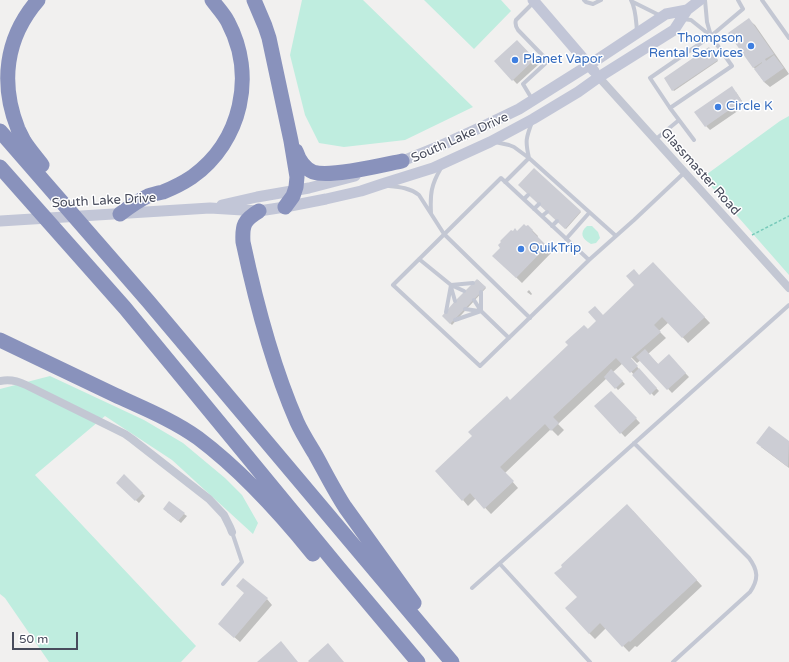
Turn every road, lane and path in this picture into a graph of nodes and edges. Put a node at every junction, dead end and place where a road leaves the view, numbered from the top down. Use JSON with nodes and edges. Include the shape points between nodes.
{"nodes":[{"id":1,"x":38,"y":0,"type":"edge"},
{"id":2,"x":212,"y":0,"type":"edge"},
{"id":3,"x":254,"y":0,"type":"edge"},
{"id":4,"x":584,"y":0,"type":"edge"},
{"id":5,"x":601,"y":0,"type":"edge"},
{"id":6,"x":700,"y":0,"type":"edge"},
{"id":7,"x":705,"y":0,"type":"edge"},
{"id":8,"x":738,"y":0,"type":"edge"},
{"id":9,"x":762,"y":0,"type":"edge"},
{"id":10,"x":534,"y":1,"type":"edge"},
{"id":11,"x":632,"y":1,"type":"edge"},
{"id":12,"x":684,"y":14,"type":"junction"},
{"id":13,"x":662,"y":16,"type":"junction"},
{"id":14,"x":638,"y":32,"type":"junction"},
{"id":15,"x":711,"y":36,"type":"junction"},
{"id":16,"x":789,"y":38,"type":"edge"},
{"id":17,"x":594,"y":71,"type":"junction"},
{"id":18,"x":533,"y":100,"type":"junction"},
{"id":19,"x":670,"y":108,"type":"junction"},
{"id":20,"x":533,"y":119,"type":"junction"},
{"id":21,"x":679,"y":120,"type":"junction"},
{"id":22,"x":0,"y":131,"type":"edge"},
{"id":23,"x":656,"y":140,"type":"junction"},
{"id":24,"x":694,"y":140,"type":"dead end"},
{"id":25,"x":291,"y":141,"type":"junction"},
{"id":26,"x":490,"y":142,"type":"junction"},
{"id":27,"x":529,"y":158,"type":"junction"},
{"id":28,"x":447,"y":161,"type":"junction"},
{"id":29,"x":402,"y":162,"type":"junction"},
{"id":30,"x":0,"y":167,"type":"edge"},
{"id":31,"x":685,"y":172,"type":"junction"},
{"id":32,"x":505,"y":182,"type":"junction"},
{"id":33,"x":382,"y":184,"type":"junction"},
{"id":34,"x":295,"y":191,"type":"junction"},
{"id":35,"x":528,"y":195,"type":"dead end"},
{"id":36,"x":524,"y":199,"type":"junction"},
{"id":37,"x":539,"y":204,"type":"dead end"},
{"id":38,"x":285,"y":207,"type":"junction"},
{"id":39,"x":210,"y":208,"type":"junction"},
{"id":40,"x":534,"y":209,"type":"junction"},
{"id":41,"x":258,"y":211,"type":"junction"},
{"id":42,"x":547,"y":212,"type":"dead end"},
{"id":43,"x":431,"y":213,"type":"junction"},
{"id":44,"x":589,"y":213,"type":"junction"},
{"id":45,"x":120,"y":214,"type":"junction"},
{"id":46,"x":542,"y":216,"type":"junction"},
{"id":47,"x":789,"y":216,"type":"edge"},
{"id":48,"x":1,"y":221,"type":"edge"},
{"id":49,"x":557,"y":221,"type":"dead end"},
{"id":50,"x":552,"y":226,"type":"junction"},
{"id":51,"x":444,"y":234,"type":"junction"},
{"id":52,"x":616,"y":236,"type":"junction"},
{"id":53,"x":566,"y":239,"type":"junction"},
{"id":54,"x":744,"y":239,"type":"junction"},
{"id":55,"x":101,"y":247,"type":"junction"},
{"id":56,"x":419,"y":259,"type":"junction"},
{"id":57,"x":588,"y":260,"type":"junction"},
{"id":58,"x":473,"y":283,"type":"dead end"},
{"id":59,"x":451,"y":285,"type":"junction"},
{"id":60,"x":789,"y":288,"type":"edge"},
{"id":61,"x":464,"y":291,"type":"dead end"},
{"id":62,"x":481,"y":292,"type":"dead end"},
{"id":63,"x":474,"y":300,"type":"dead end"},
{"id":64,"x":455,"y":301,"type":"dead end"},
{"id":65,"x":789,"y":305,"type":"edge"},
{"id":66,"x":465,"y":309,"type":"dead end"},
{"id":67,"x":481,"y":311,"type":"junction"},
{"id":68,"x":446,"y":312,"type":"dead end"},
{"id":69,"x":530,"y":318,"type":"junction"},
{"id":70,"x":455,"y":320,"type":"dead end"},
{"id":71,"x":509,"y":338,"type":"junction"},
{"id":72,"x":0,"y":340,"type":"edge"},
{"id":73,"x":0,"y":381,"type":"edge"},
{"id":74,"x":634,"y":444,"type":"junction"},
{"id":75,"x":232,"y":532,"type":"joint"},
{"id":76,"x":500,"y":564,"type":"junction"},
{"id":77,"x":223,"y":584,"type":"dead end"},
{"id":78,"x":472,"y":588,"type":"dead end"},
{"id":79,"x":413,"y":662,"type":"edge"},
{"id":80,"x":418,"y":662,"type":"edge"},
{"id":81,"x":452,"y":662,"type":"edge"},
{"id":82,"x":457,"y":662,"type":"edge"},
{"id":83,"x":590,"y":662,"type":"edge"},
{"id":84,"x":673,"y":662,"type":"edge"}],
"edges":[{"from":1,"to":55,"type":"highway","via":[[20,24],[12,43],[6,76],[9,106],[24,140]]},
{"from":2,"to":45,"type":"highway","via":[[234,35],[241,63],[242,96],[229,135],[215,156],[201,170],[178,186],[148,196]]},
{"from":3,"to":25,"type":"highway","via":[[269,38]]},
{"from":4,"to":5,"type":"lane","via":[[593,4]]},
{"from":6,"to":12,"type":"main road","name":"South Lake Drive"},
{"from":7,"to":15,"type":"lane"},
{"from":8,"to":15,"type":"lane","via":[[743,9]]},
{"from":9,"to":16,"type":"lane"},
{"from":10,"to":17,"type":"main road"},
{"from":10,"to":18,"type":"lane","via":[[516,20],[518,30],[548,61],[522,84]]},
{"from":11,"to":13,"type":"lane"},
{"from":11,"to":14,"type":"lane"},
{"from":12,"to":13,"type":"main road","name":"South Lake Drive"},
{"from":12,"to":15,"type":"lane"},
{"from":12,"to":17,"type":"main road","name":"South Lake Drive","via":[[674,30]]},
{"from":13,"to":14,"type":"main road","name":"South Lake Drive"},
{"from":14,"to":17,"type":"main road","name":"South Lake Drive"},
{"from":15,"to":19,"type":"lane","via":[[650,78]]},
{"from":15,"to":19,"type":"lane","via":[[732,66]]},
{"from":17,"to":18,"type":"main road","name":"South Lake Drive"},
{"from":17,"to":20,"type":"main road","name":"South Lake Drive","via":[[578,92]]},
{"from":17,"to":23,"type":"street","name":"Glassmaster Road"},
{"from":18,"to":29,"type":"main road","name":"South Lake Drive","via":[[488,124]]},
{"from":19,"to":21,"type":"lane"},
{"from":20,"to":26,"type":"main road","name":"South Lake Drive"},
{"from":20,"to":27,"type":"lane","via":[[526,140]]},
{"from":21,"to":23,"type":"lane"},
{"from":21,"to":24,"type":"lane"},
{"from":22,"to":55,"type":"highway"},
{"from":23,"to":31,"type":"street","name":"Glassmaster Road"},
{"from":25,"to":29,"type":"highway","via":[[303,165],[314,172],[348,171]]},
{"from":25,"to":34,"type":"highway","via":[[297,177]]},
{"from":26,"to":27,"type":"lane","via":[[514,147]]},
{"from":26,"to":28,"type":"main road","name":"South Lake Drive"},
{"from":27,"to":32,"type":"lane"},
{"from":27,"to":44,"type":"lane","via":[[556,186]]},
{"from":28,"to":33,"type":"main road","name":"South Lake Drive"},
{"from":28,"to":43,"type":"lane","via":[[440,168],[433,184]]},
{"from":29,"to":34,"type":"main road","name":"South Lake Drive"},
{"from":30,"to":80,"type":"highway","via":[[125,308]]},
{"from":31,"to":52,"type":"lane"},
{"from":31,"to":54,"type":"street","name":"Glassmaster Road"},
{"from":32,"to":36,"type":"lane"},
{"from":32,"to":51,"type":"lane","via":[[501,178]]},
{"from":33,"to":38,"type":"main road","name":"South Lake Drive"},
{"from":33,"to":43,"type":"lane","via":[[414,191]]},
{"from":34,"to":38,"type":"highway"},
{"from":34,"to":39,"type":"main road","name":"South Lake Drive"},
{"from":35,"to":36,"type":"lane"},
{"from":36,"to":40,"type":"lane"},
{"from":37,"to":40,"type":"lane"},
{"from":38,"to":41,"type":"main road","name":"South Lake Drive"},
{"from":39,"to":41,"type":"main road","name":"South Lake Drive"},
{"from":39,"to":45,"type":"main road","name":"South Lake Drive"},
{"from":40,"to":46,"type":"lane"},
{"from":41,"to":82,"type":"highway","via":[[243,226],[243,242],[274,364],[298,424],[345,507]]},
{"from":42,"to":46,"type":"lane"},
{"from":43,"to":51,"type":"lane"},
{"from":44,"to":52,"type":"lane"},
{"from":44,"to":53,"type":"lane"},
{"from":45,"to":48,"type":"main road","name":"South Lake Drive"},
{"from":46,"to":50,"type":"lane"},
{"from":47,"to":54,"type":"path"},
{"from":49,"to":50,"type":"lane"},
{"from":50,"to":53,"type":"lane"},
{"from":51,"to":56,"type":"lane"},
{"from":51,"to":69,"type":"lane"},
{"from":52,"to":57,"type":"lane"},
{"from":53,"to":57,"type":"lane"},
{"from":54,"to":60,"type":"street","name":"Glassmaster Road"},
{"from":55,"to":81,"type":"highway"},
{"from":56,"to":59,"type":"lane"},
{"from":56,"to":71,"type":"lane","via":[[393,285],[480,366]]},
{"from":57,"to":69,"type":"lane"},
{"from":58,"to":59,"type":"lane"},
{"from":59,"to":61,"type":"lane"},
{"from":59,"to":64,"type":"lane"},
{"from":59,"to":68,"type":"lane"},
{"from":62,"to":67,"type":"lane"},
{"from":63,"to":67,"type":"lane"},
{"from":65,"to":74,"type":"lane"},
{"from":66,"to":67,"type":"lane"},
{"from":67,"to":70,"type":"lane"},
{"from":67,"to":71,"type":"lane"},
{"from":69,"to":71,"type":"lane"},
{"from":72,"to":79,"type":"highway","via":[[158,415],[197,438],[257,490]]},
{"from":73,"to":75,"type":"street","via":[[13,380],[26,384],[125,434],[209,499],[224,515]]},
{"from":74,"to":76,"type":"lane"},
{"from":74,"to":84,"type":"lane","via":[[749,558],[756,571],[756,579],[750,592]]},
{"from":75,"to":77,"type":"lane","via":[[242,562]]},
{"from":76,"to":78,"type":"lane"},
{"from":76,"to":83,"type":"lane"}]}
